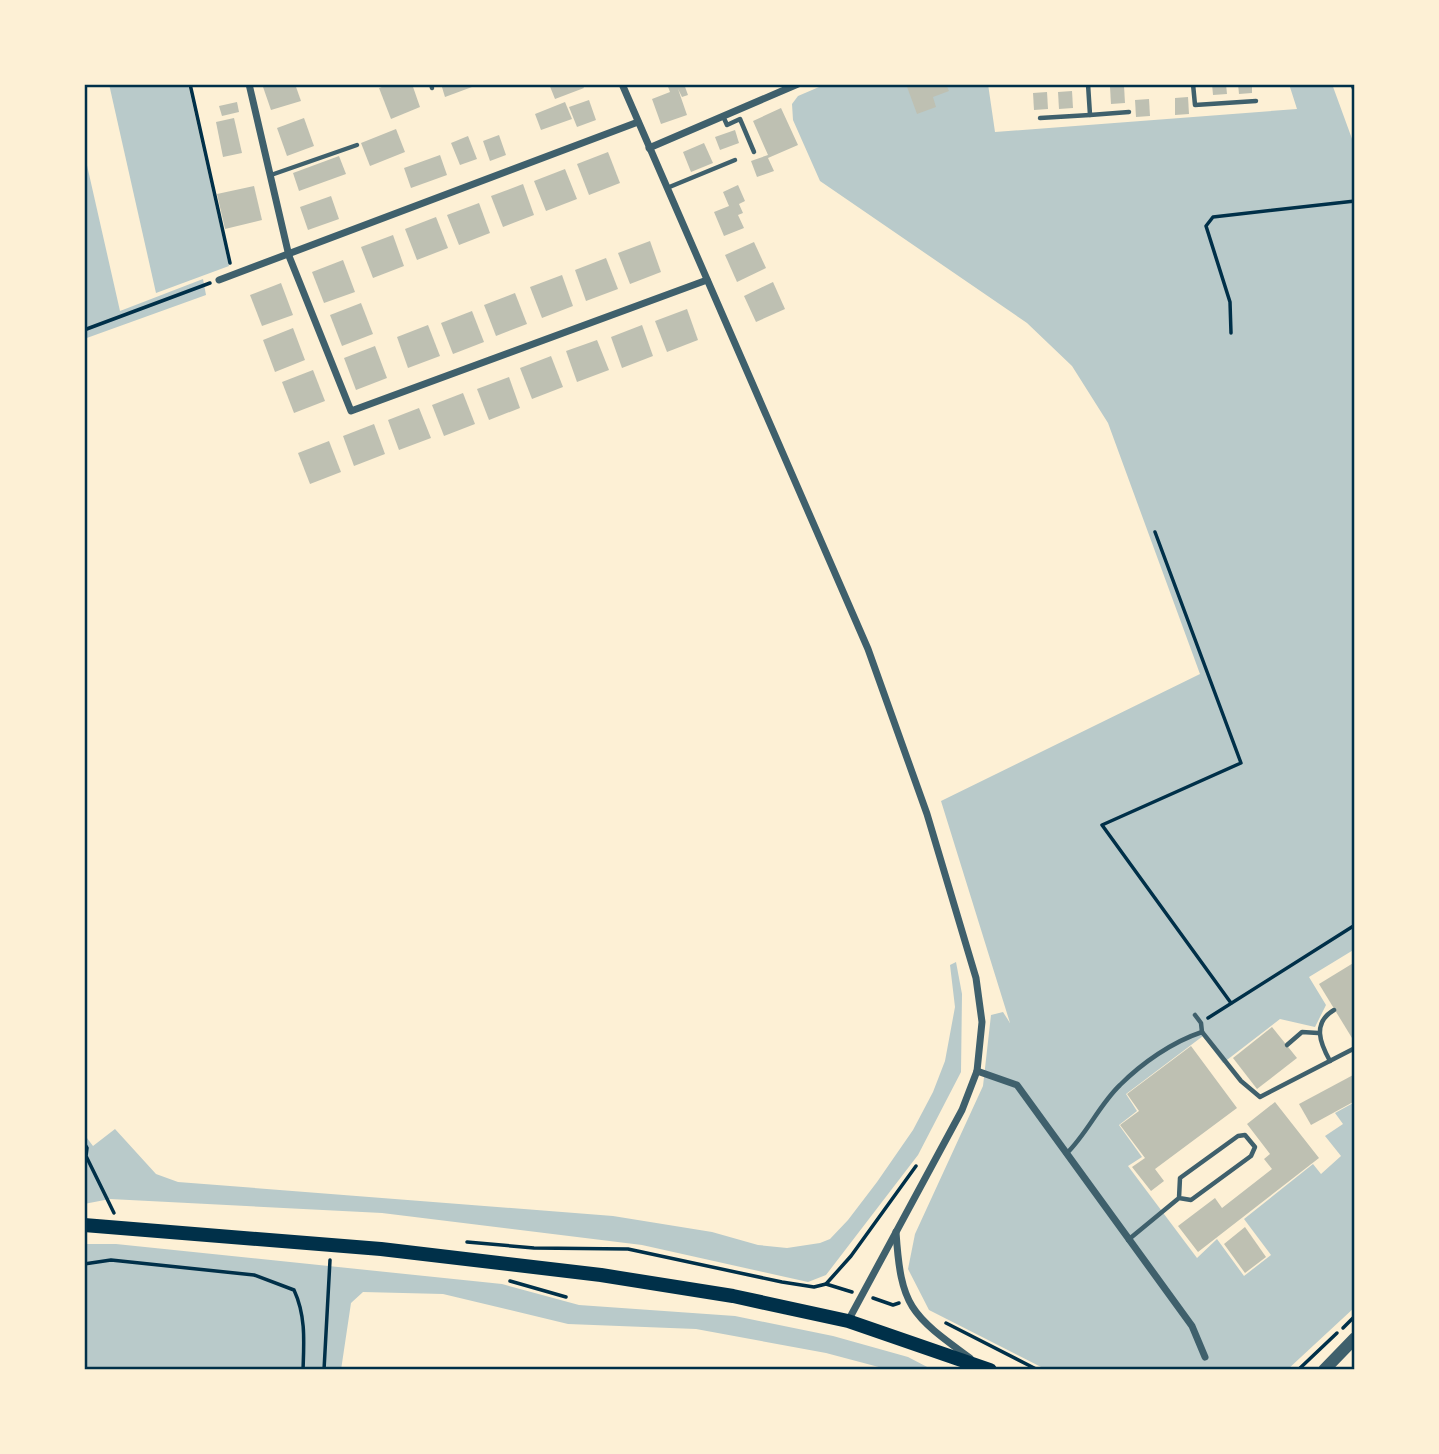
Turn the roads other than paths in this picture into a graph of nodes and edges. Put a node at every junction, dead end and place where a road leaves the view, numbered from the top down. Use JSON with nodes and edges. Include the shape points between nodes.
{"nodes":[{"id":1,"x":249,"y":84,"type":"edge"},
{"id":2,"x":622,"y":84,"type":"edge"},
{"id":3,"x":799,"y":84,"type":"edge"},
{"id":4,"x":1088,"y":84,"type":"edge"},
{"id":5,"x":1193,"y":84,"type":"edge"},
{"id":6,"x":1256,"y":101,"type":"dead end"},
{"id":7,"x":1129,"y":112,"type":"dead end"},
{"id":8,"x":1090,"y":115,"type":"junction"},
{"id":9,"x":723,"y":116,"type":"junction"},
{"id":10,"x":1040,"y":118,"type":"dead end"},
{"id":11,"x":638,"y":122,"type":"junction"},
{"id":12,"x":357,"y":145,"type":"dead end"},
{"id":13,"x":649,"y":149,"type":"junction"},
{"id":14,"x":754,"y":152,"type":"dead end"},
{"id":15,"x":735,"y":160,"type":"dead end"},
{"id":16,"x":271,"y":176,"type":"junction"},
{"id":17,"x":667,"y":188,"type":"junction"},
{"id":18,"x":289,"y":256,"type":"junction"},
{"id":19,"x":219,"y":280,"type":"road end"},
{"id":20,"x":707,"y":280,"type":"junction"},
{"id":21,"x":1334,"y":1010,"type":"dead end"},
{"id":22,"x":1195,"y":1015,"type":"dead end"},
{"id":23,"x":1202,"y":1032,"type":"junction"},
{"id":24,"x":1318,"y":1033,"type":"junction"},
{"id":25,"x":1287,"y":1045,"type":"dead end"},
{"id":26,"x":1355,"y":1048,"type":"edge"},
{"id":27,"x":1330,"y":1061,"type":"junction"},
{"id":28,"x":977,"y":1071,"type":"junction"},
{"id":29,"x":1066,"y":1155,"type":"junction"},
{"id":30,"x":1179,"y":1198,"type":"junction"},
{"id":31,"x":84,"y":1225,"type":"edge"},
{"id":32,"x":896,"y":1231,"type":"junction"},
{"id":33,"x":1128,"y":1240,"type":"junction"},
{"id":34,"x":848,"y":1321,"type":"junction"},
{"id":35,"x":1355,"y":1338,"type":"edge"},
{"id":36,"x":1205,"y":1357,"type":"dead end"},
{"id":37,"x":984,"y":1367,"type":"edge"},
{"id":38,"x":1324,"y":1370,"type":"edge"}],
"edges":[{"from":1,"to":16,"type":"street"},
{"from":2,"to":11,"type":"street"},
{"from":3,"to":9,"type":"street"},
{"from":4,"to":8,"type":"lane"},
{"from":5,"to":6,"type":"lane","via":[[1195,105]]},
{"from":7,"to":8,"type":"lane"},
{"from":8,"to":10,"type":"lane"},
{"from":9,"to":13,"type":"street"},
{"from":9,"to":14,"type":"lane","via":[[727,125],[740,119]]},
{"from":11,"to":13,"type":"street"},
{"from":11,"to":18,"type":"street"},
{"from":12,"to":16,"type":"lane"},
{"from":13,"to":17,"type":"street"},
{"from":15,"to":17,"type":"lane"},
{"from":16,"to":18,"type":"street"},
{"from":17,"to":20,"type":"street"},
{"from":18,"to":19,"type":"street"},
{"from":18,"to":20,"type":"street","via":[[352,411]]},
{"from":20,"to":28,"type":"street","via":[[868,649],[927,814],[976,978],[982,1022]]},
{"from":21,"to":24,"type":"lane"},
{"from":22,"to":23,"type":"lane"},
{"from":23,"to":27,"type":"lane","via":[[1257,1097]]},
{"from":23,"to":29,"type":"lane","via":[[1178,1040],[1119,1086]]},
{"from":24,"to":25,"type":"lane","via":[[1302,1032]]},
{"from":24,"to":27,"type":"lane"},
{"from":26,"to":27,"type":"lane"},
{"from":28,"to":29,"type":"street","via":[[1017,1084]]},
{"from":28,"to":32,"type":"street","via":[[962,1110]]},
{"from":29,"to":33,"type":"street"},
{"from":30,"to":30,"type":"lane","via":[[1180,1178],[1238,1136],[1245,1135],[1255,1147],[1251,1156],[1191,1200]]},
{"from":30,"to":33,"type":"lane"},
{"from":31,"to":34,"type":"main road","via":[[381,1249],[557,1269],[733,1296]]},
{"from":32,"to":34,"type":"street"},
{"from":32,"to":37,"type":"street","via":[[899,1277],[923,1324]]},
{"from":33,"to":36,"type":"street","via":[[1192,1326]]},
{"from":34,"to":37,"type":"main road"},
{"from":35,"to":38,"type":"street"}]}
